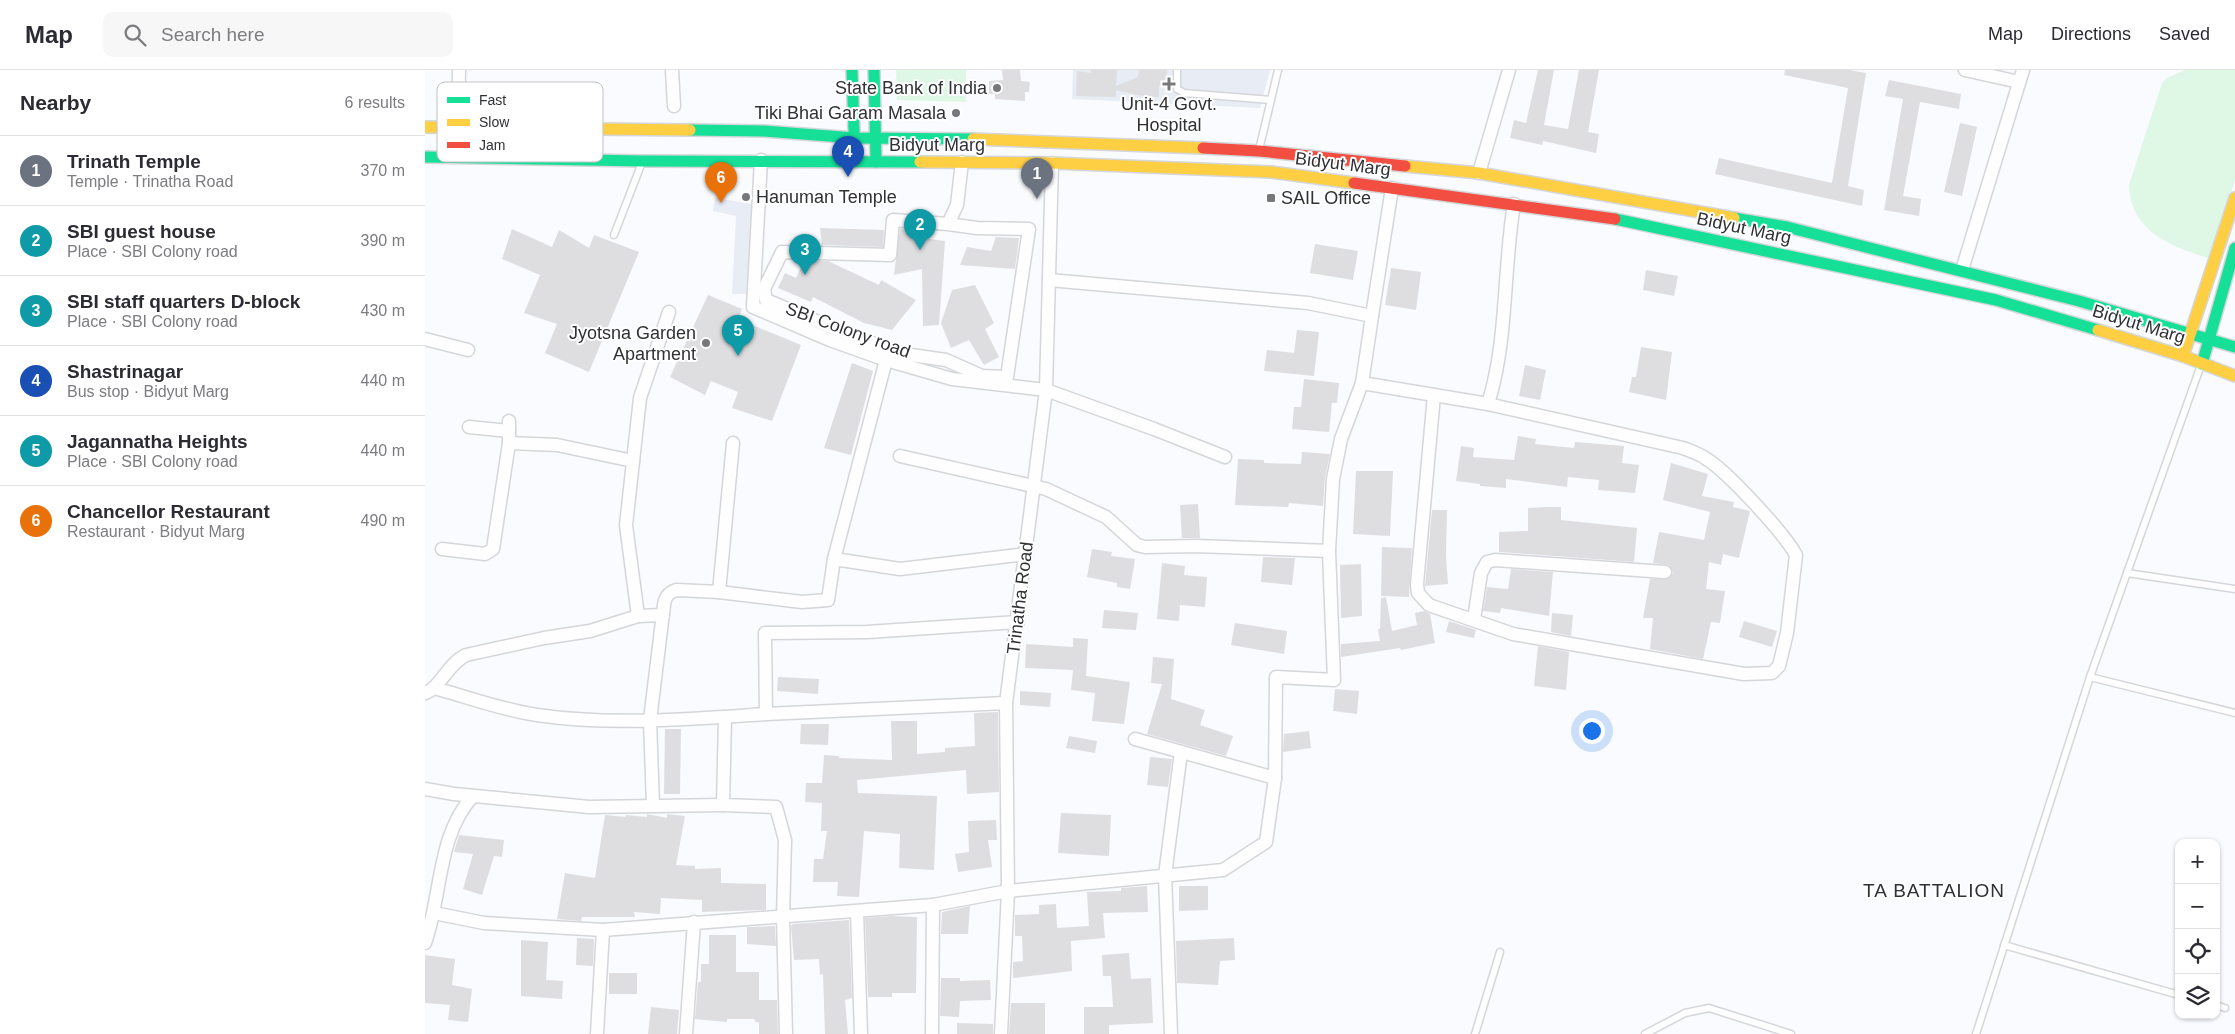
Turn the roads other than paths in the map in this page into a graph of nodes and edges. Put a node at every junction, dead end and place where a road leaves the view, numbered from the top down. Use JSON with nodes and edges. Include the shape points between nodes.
{"nodes":[{"id":1,"x":672,"y":70,"type":"edge"},
{"id":2,"x":852,"y":70,"type":"edge"},
{"id":3,"x":874,"y":70,"type":"edge"},
{"id":4,"x":1177,"y":70,"type":"edge"},
{"id":5,"x":1278,"y":70,"type":"edge"},
{"id":6,"x":1509,"y":70,"type":"edge"},
{"id":7,"x":1965,"y":70,"type":"edge"},
{"id":8,"x":2021,"y":76,"type":"edge"},
{"id":9,"x":1271,"y":100,"type":"junction"},
{"id":10,"x":674,"y":106,"type":"dead end"},
{"id":11,"x":603,"y":129,"type":"edge"},
{"id":12,"x":855,"y":138,"type":"junction"},
{"id":13,"x":876,"y":138,"type":"junction"},
{"id":14,"x":1259,"y":151,"type":"junction"},
{"id":15,"x":603,"y":160,"type":"edge"},
{"id":16,"x":761,"y":160,"type":"junction"},
{"id":17,"x":642,"y":161,"type":"junction"},
{"id":18,"x":855,"y":161,"type":"junction"},
{"id":19,"x":876,"y":162,"type":"junction"},
{"id":20,"x":963,"y":162,"type":"junction"},
{"id":21,"x":1052,"y":163,"type":"junction"},
{"id":22,"x":1479,"y":174,"type":"junction"},
{"id":23,"x":1392,"y":188,"type":"junction"},
{"id":24,"x":2235,"y":198,"type":"edge"},
{"id":25,"x":1514,"y":204,"type":"junction"},
{"id":26,"x":948,"y":224,"type":"junction"},
{"id":27,"x":614,"y":235,"type":"dead end"},
{"id":28,"x":1784,"y":240,"type":"junction"},
{"id":29,"x":2235,"y":248,"type":"edge"},
{"id":30,"x":1962,"y":270,"type":"junction"},
{"id":31,"x":1049,"y":280,"type":"junction"},
{"id":32,"x":669,"y":312,"type":"dead end"},
{"id":33,"x":1372,"y":316,"type":"junction"},
{"id":34,"x":2190,"y":332,"type":"junction"},
{"id":35,"x":2208,"y":338,"type":"junction"},
{"id":36,"x":425,"y":339,"type":"edge"},
{"id":37,"x":2235,"y":347,"type":"edge"},
{"id":38,"x":468,"y":350,"type":"dead end"},
{"id":39,"x":2183,"y":356,"type":"junction"},
{"id":40,"x":886,"y":360,"type":"junction"},
{"id":41,"x":2201,"y":364,"type":"junction"},
{"id":42,"x":2235,"y":376,"type":"edge"},
{"id":43,"x":1362,"y":383,"type":"junction"},
{"id":44,"x":1046,"y":390,"type":"junction"},
{"id":45,"x":1434,"y":395,"type":"junction"},
{"id":46,"x":1488,"y":404,"type":"junction"},
{"id":47,"x":469,"y":428,"type":"dead end"},
{"id":48,"x":509,"y":432,"type":"junction"},
{"id":49,"x":733,"y":442,"type":"dead end"},
{"id":50,"x":900,"y":456,"type":"dead end"},
{"id":51,"x":1225,"y":457,"type":"dead end"},
{"id":52,"x":633,"y":461,"type":"junction"},
{"id":53,"x":1034,"y":486,"type":"junction"},
{"id":54,"x":442,"y":550,"type":"dead end"},
{"id":55,"x":1329,"y":551,"type":"junction"},
{"id":56,"x":1026,"y":554,"type":"junction"},
{"id":57,"x":834,"y":559,"type":"junction"},
{"id":58,"x":1665,"y":572,"type":"dead end"},
{"id":59,"x":2127,"y":573,"type":"junction"},
{"id":60,"x":2235,"y":589,"type":"edge"},
{"id":61,"x":719,"y":592,"type":"junction"},
{"id":62,"x":663,"y":615,"type":"junction"},
{"id":63,"x":638,"y":616,"type":"junction"},
{"id":64,"x":1474,"y":619,"type":"junction"},
{"id":65,"x":1017,"y":622,"type":"junction"},
{"id":66,"x":2090,"y":677,"type":"junction"},
{"id":67,"x":430,"y":690,"type":"edge"},
{"id":68,"x":1006,"y":703,"type":"junction"},
{"id":69,"x":2235,"y":713,"type":"edge"},
{"id":70,"x":766,"y":714,"type":"junction"},
{"id":71,"x":725,"y":717,"type":"junction"},
{"id":72,"x":650,"y":720,"type":"junction"},
{"id":73,"x":1135,"y":739,"type":"dead end"},
{"id":74,"x":1181,"y":752,"type":"junction"},
{"id":75,"x":1275,"y":778,"type":"junction"},
{"id":76,"x":425,"y":789,"type":"edge"},
{"id":77,"x":473,"y":796,"type":"junction"},
{"id":78,"x":653,"y":805,"type":"junction"},
{"id":79,"x":723,"y":805,"type":"junction"},
{"id":80,"x":1165,"y":875,"type":"junction"},
{"id":81,"x":1008,"y":891,"type":"junction"},
{"id":82,"x":933,"y":905,"type":"junction"},
{"id":83,"x":857,"y":912,"type":"junction"},
{"id":84,"x":435,"y":913,"type":"junction"},
{"id":85,"x":783,"y":916,"type":"junction"},
{"id":86,"x":695,"y":922,"type":"junction"},
{"id":87,"x":603,"y":930,"type":"junction"},
{"id":88,"x":425,"y":943,"type":"edge"},
{"id":89,"x":2004,"y":945,"type":"junction"},
{"id":90,"x":1500,"y":952,"type":"dead end"},
{"id":91,"x":2175,"y":994,"type":"edge"},
{"id":92,"x":2220,"y":1006,"type":"edge"},
{"id":93,"x":2225,"y":1008,"type":"dead end"},
{"id":94,"x":597,"y":1034,"type":"edge"},
{"id":95,"x":686,"y":1034,"type":"edge"},
{"id":96,"x":786,"y":1034,"type":"edge"},
{"id":97,"x":861,"y":1034,"type":"edge"},
{"id":98,"x":932,"y":1034,"type":"edge"},
{"id":99,"x":1001,"y":1034,"type":"edge"},
{"id":100,"x":1171,"y":1034,"type":"edge"},
{"id":101,"x":1475,"y":1034,"type":"edge"},
{"id":102,"x":1645,"y":1034,"type":"edge"},
{"id":103,"x":1791,"y":1034,"type":"edge"},
{"id":104,"x":1976,"y":1034,"type":"edge"}],
"edges":[{"from":1,"to":10,"type":"street"},
{"from":2,"to":12,"type":"main road"},
{"from":3,"to":13,"type":"main road"},
{"from":4,"to":9,"type":"lane","via":[[1177,89],[1184,93]]},
{"from":5,"to":9,"type":"lane"},
{"from":6,"to":22,"type":"street"},
{"from":7,"to":8,"type":"street"},
{"from":8,"to":30,"type":"street"},
{"from":9,"to":14,"type":"lane"},
{"from":11,"to":12,"type":"main road","name":"Bidyut Marg","via":[[764,131]]},
{"from":12,"to":13,"type":"main road","name":"Bidyut Marg"},
{"from":12,"to":18,"type":"main road"},
{"from":13,"to":14,"type":"main road","name":"Bidyut Marg","via":[[1032,140]]},
{"from":13,"to":19,"type":"main road"},
{"from":14,"to":22,"type":"main road","name":"Bidyut Marg"},
{"from":15,"to":17,"type":"main road","name":"Bidyut Marg"},
{"from":16,"to":17,"type":"main road","name":"Bidyut Marg"},
{"from":16,"to":18,"type":"main road","name":"Bidyut Marg"},
{"from":16,"to":40,"type":"street","via":[[753,307]]},
{"from":17,"to":27,"type":"lane"},
{"from":18,"to":19,"type":"main road","name":"Bidyut Marg"},
{"from":19,"to":20,"type":"main road","name":"Bidyut Marg"},
{"from":20,"to":21,"type":"main road","name":"Bidyut Marg"},
{"from":20,"to":26,"type":"street","via":[[957,205]]},
{"from":21,"to":23,"type":"main road","name":"Bidyut Marg","via":[[1271,172]]},
{"from":21,"to":31,"type":"street","name":"Trinatha Road"},
{"from":22,"to":28,"type":"main road","name":"Bidyut Marg"},
{"from":23,"to":25,"type":"main road","name":"Bidyut Marg"},
{"from":23,"to":33,"type":"street"},
{"from":24,"to":34,"type":"main road"},
{"from":25,"to":28,"type":"main road","name":"Bidyut Marg"},
{"from":25,"to":46,"type":"street","via":[[1502,324]]},
{"from":26,"to":26,"type":"street","name":"SBI Colony road","via":[[1029,229],[1007,377],[982,376],[946,360],[903,354],[766,300],[763,289],[782,252],[889,255],[893,220]]},
{"from":28,"to":30,"type":"main road","name":"Bidyut Marg"},
{"from":28,"to":39,"type":"main road","name":"Bidyut Marg"},
{"from":29,"to":35,"type":"main road"},
{"from":30,"to":34,"type":"main road","name":"Bidyut Marg"},
{"from":31,"to":33,"type":"street","via":[[1309,303]]},
{"from":31,"to":44,"type":"street","name":"Trinatha Road"},
{"from":32,"to":52,"type":"street","via":[[640,398]]},
{"from":33,"to":43,"type":"street"},
{"from":34,"to":35,"type":"main road","name":"Bidyut Marg"},
{"from":34,"to":39,"type":"main road"},
{"from":35,"to":37,"type":"main road","name":"Bidyut Marg"},
{"from":35,"to":41,"type":"main road"},
{"from":36,"to":38,"type":"street"},
{"from":39,"to":41,"type":"main road","name":"Bidyut Marg"},
{"from":40,"to":44,"type":"street","via":[[952,379]]},
{"from":40,"to":57,"type":"street"},
{"from":41,"to":42,"type":"main road","name":"Bidyut Marg"},
{"from":41,"to":59,"type":"lane"},
{"from":43,"to":45,"type":"street"},
{"from":43,"to":55,"type":"street","via":[[1337,456]]},
{"from":44,"to":51,"type":"street"},
{"from":44,"to":53,"type":"street","name":"Trinatha Road"},
{"from":45,"to":46,"type":"street"},
{"from":45,"to":64,"type":"street","via":[[1417,584],[1419,593],[1429,605]]},
{"from":46,"to":64,"type":"street","via":[[1683,448],[1704,456],[1793,548],[1796,565],[1779,666],[1772,673],[1743,674],[1513,634]]},
{"from":47,"to":48,"type":"street"},
{"from":48,"to":52,"type":"street"},
{"from":48,"to":54,"type":"street","via":[[493,549],[485,554]]},
{"from":49,"to":61,"type":"street"},
{"from":50,"to":53,"type":"street"},
{"from":52,"to":63,"type":"street","via":[[626,525]]},
{"from":53,"to":55,"type":"street","via":[[1106,518],[1137,545],[1145,547]]},
{"from":53,"to":56,"type":"street","name":"Trinatha Road"},
{"from":55,"to":75,"type":"street","via":[[1333,680],[1275,677]]},
{"from":56,"to":57,"type":"street","via":[[900,569]]},
{"from":56,"to":65,"type":"street","name":"Trinatha Road"},
{"from":57,"to":61,"type":"street","via":[[828,600],[802,602]]},
{"from":58,"to":64,"type":"street","via":[[1495,560],[1487,562],[1481,573]]},
{"from":59,"to":60,"type":"lane"},
{"from":59,"to":66,"type":"lane"},
{"from":61,"to":62,"type":"street","via":[[670,592],[665,598]]},
{"from":62,"to":63,"type":"street"},
{"from":62,"to":72,"type":"street"},
{"from":63,"to":67,"type":"street","via":[[591,631],[466,655],[451,664]]},
{"from":65,"to":68,"type":"street","name":"Trinatha Road"},
{"from":65,"to":70,"type":"street","via":[[867,632],[765,633]]},
{"from":66,"to":69,"type":"lane"},
{"from":66,"to":89,"type":"lane"},
{"from":67,"to":72,"type":"street","via":[[537,715]]},
{"from":68,"to":70,"type":"street"},
{"from":68,"to":81,"type":"street","name":"Trinatha Road"},
{"from":70,"to":71,"type":"street"},
{"from":71,"to":72,"type":"street"},
{"from":71,"to":79,"type":"street"},
{"from":72,"to":78,"type":"street"},
{"from":73,"to":74,"type":"street"},
{"from":74,"to":75,"type":"street"},
{"from":74,"to":80,"type":"street"},
{"from":75,"to":80,"type":"street","via":[[1266,842],[1223,870]]},
{"from":76,"to":77,"type":"street"},
{"from":77,"to":78,"type":"street","via":[[589,807]]},
{"from":77,"to":84,"type":"street","via":[[462,807],[450,835]]},
{"from":78,"to":79,"type":"street"},
{"from":79,"to":85,"type":"street","via":[[776,807],[785,840]]},
{"from":80,"to":81,"type":"street"},
{"from":80,"to":100,"type":"street"},
{"from":81,"to":82,"type":"street"},
{"from":81,"to":99,"type":"street","name":"Trinatha Road"},
{"from":82,"to":83,"type":"street"},
{"from":82,"to":98,"type":"street"},
{"from":83,"to":85,"type":"street"},
{"from":83,"to":97,"type":"street"},
{"from":84,"to":87,"type":"street","via":[[484,922]]},
{"from":84,"to":88,"type":"street"},
{"from":85,"to":86,"type":"street"},
{"from":85,"to":96,"type":"street"},
{"from":86,"to":87,"type":"street"},
{"from":86,"to":95,"type":"street"},
{"from":87,"to":94,"type":"street"},
{"from":89,"to":91,"type":"lane"},
{"from":89,"to":104,"type":"lane"},
{"from":90,"to":101,"type":"lane"},
{"from":92,"to":93,"type":"lane"},
{"from":102,"to":103,"type":"lane","via":[[1685,1013],[1709,1008]]}]}
